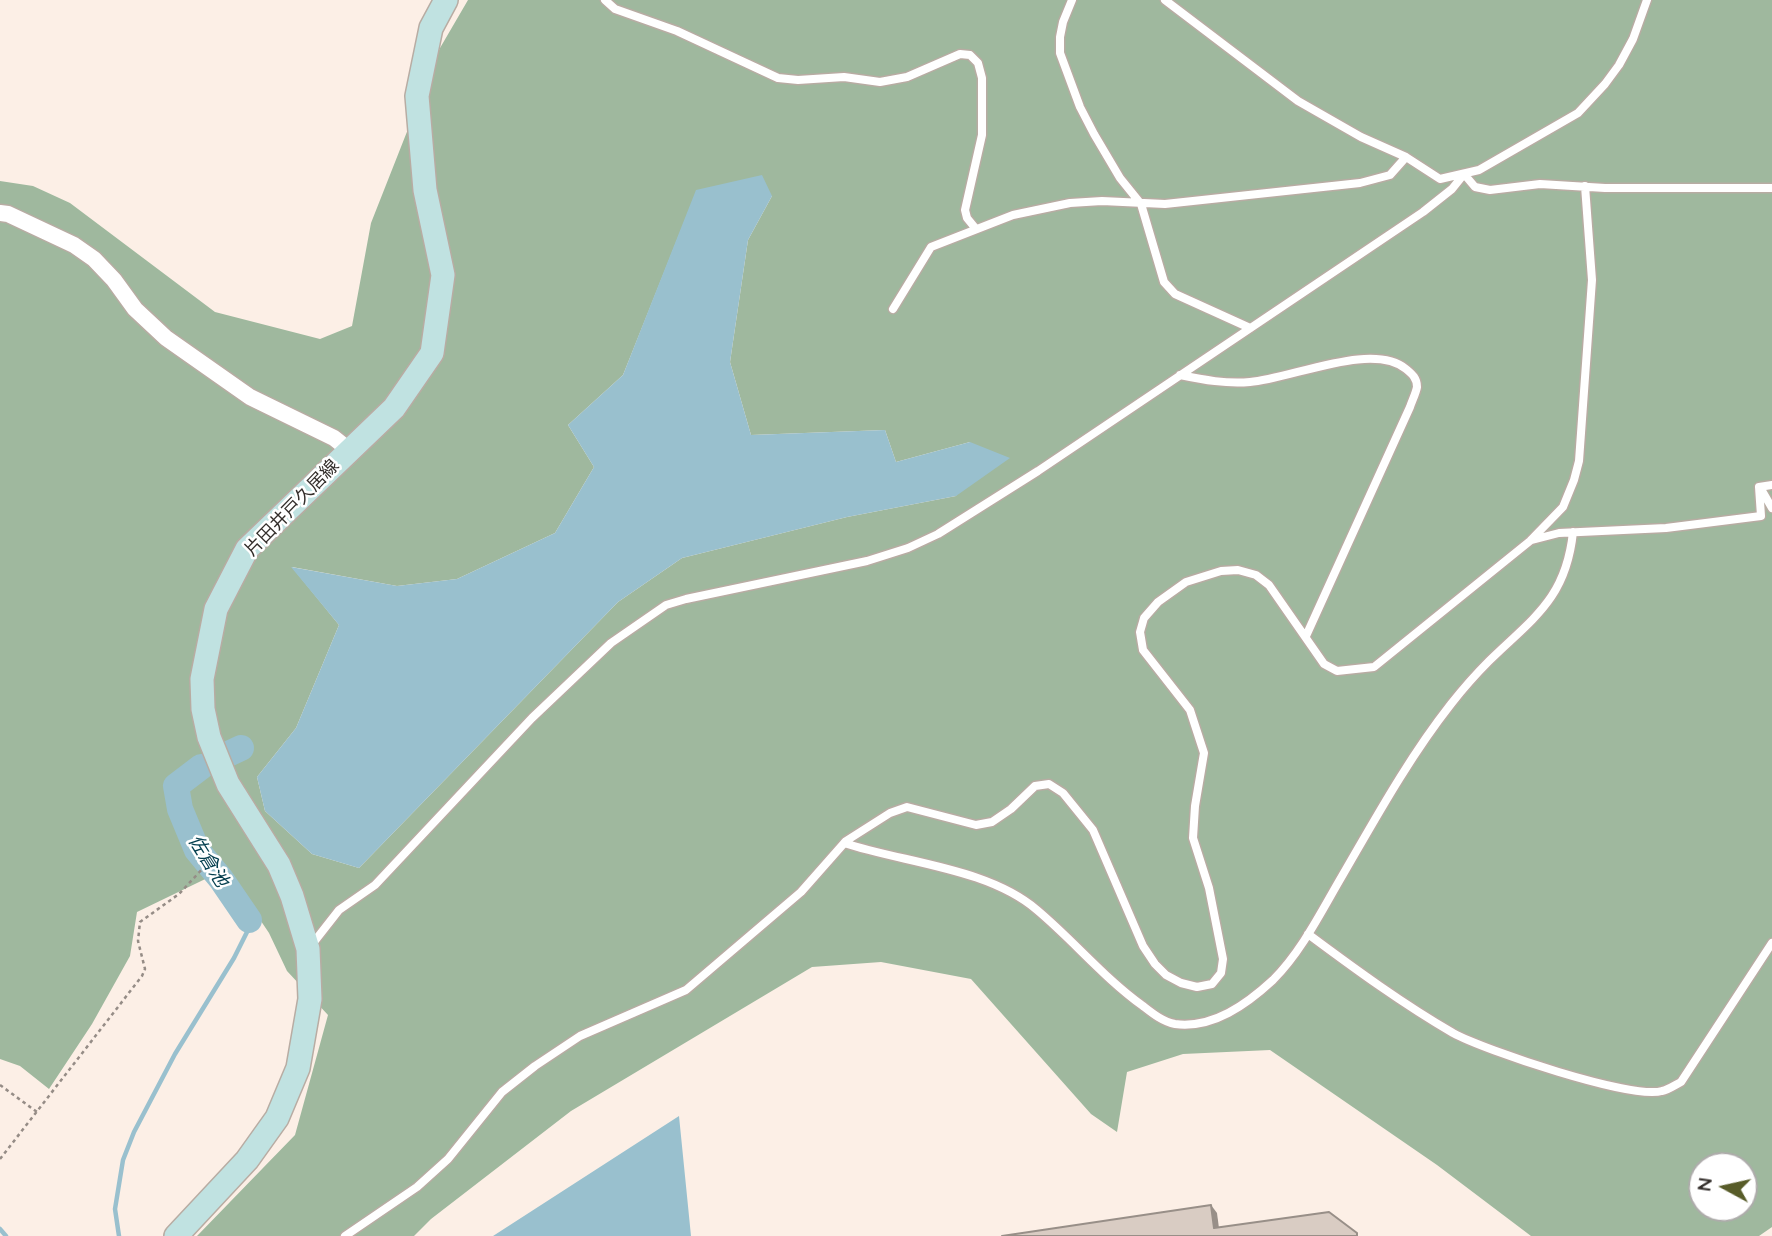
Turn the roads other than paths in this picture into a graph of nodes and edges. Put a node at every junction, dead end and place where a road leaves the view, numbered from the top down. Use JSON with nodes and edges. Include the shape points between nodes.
{"nodes":[{"id":1,"x":446,"y":0,"type":"edge"},
{"id":2,"x":605,"y":0,"type":"edge"},
{"id":3,"x":1072,"y":0,"type":"edge"},
{"id":4,"x":1165,"y":0,"type":"edge"},
{"id":5,"x":1647,"y":0,"type":"edge"},
{"id":6,"x":1406,"y":157,"type":"junction"},
{"id":7,"x":1464,"y":174,"type":"junction"},
{"id":8,"x":1585,"y":186,"type":"junction"},
{"id":9,"x":1772,"y":188,"type":"edge"},
{"id":10,"x":1140,"y":204,"type":"junction"},
{"id":11,"x":0,"y":213,"type":"edge"},
{"id":12,"x":975,"y":229,"type":"junction"},
{"id":13,"x":894,"y":309,"type":"dead end"},
{"id":14,"x":1250,"y":328,"type":"junction"},
{"id":15,"x":1180,"y":375,"type":"junction"},
{"id":16,"x":349,"y":450,"type":"junction"},
{"id":17,"x":1772,"y":485,"type":"edge"},
{"id":18,"x":1759,"y":486,"type":"junction"},
{"id":19,"x":1772,"y":508,"type":"edge"},
{"id":20,"x":1573,"y":532,"type":"junction"},
{"id":21,"x":1530,"y":541,"type":"junction"},
{"id":22,"x":1306,"y":636,"type":"junction"},
{"id":23,"x":844,"y":843,"type":"junction"},
{"id":24,"x":1308,"y":934,"type":"junction"},
{"id":25,"x":1772,"y":943,"type":"edge"},
{"id":26,"x":308,"y":949,"type":"junction"},
{"id":27,"x":176,"y":1236,"type":"edge"},
{"id":28,"x":345,"y":1236,"type":"edge"}],
"edges":[{"from":1,"to":16,"type":"main road","name":"片田井戸久居線","via":[[431,28],[416,96],[425,190],[443,275],[432,353],[394,408]]},
{"from":2,"to":12,"type":"lane","via":[[615,9],[677,31],[778,78],[844,77],[880,82],[907,77],[960,54],[970,55],[982,78],[982,135],[965,210]]},
{"from":3,"to":10,"type":"lane","via":[[1059,37],[1060,53],[1094,134]]},
{"from":4,"to":6,"type":"lane","via":[[1298,101]]},
{"from":5,"to":7,"type":"lane","via":[[1619,65],[1578,113],[1479,170]]},
{"from":6,"to":7,"type":"lane","via":[[1440,178]]},
{"from":6,"to":10,"type":"lane","via":[[1390,175],[1360,183]]},
{"from":7,"to":8,"type":"lane","via":[[1475,187],[1490,190],[1540,184]]},
{"from":7,"to":14,"type":"lane","via":[[1423,212]]},
{"from":8,"to":9,"type":"lane"},
{"from":8,"to":21,"type":"lane","via":[[1592,280],[1579,461],[1563,507]]},
{"from":10,"to":12,"type":"lane","via":[[1102,201],[1044,207]]},
{"from":10,"to":14,"type":"lane","via":[[1164,282],[1175,294]]},
{"from":11,"to":16,"type":"street","via":[[74,245],[94,259],[166,338],[250,397]]},
{"from":12,"to":13,"type":"lane","via":[[932,247]]},
{"from":14,"to":15,"type":"lane"},
{"from":15,"to":22,"type":"lane","via":[[1218,383],[1252,382],[1378,359],[1398,363],[1415,376],[1417,386],[1410,407]]},
{"from":15,"to":26,"type":"lane","via":[[1038,471],[908,548],[666,605],[611,643],[532,718],[375,885],[339,910]]},
{"from":16,"to":26,"type":"main road","name":"片田井戸久居線","via":[[247,549],[216,609],[202,679],[212,745],[228,784],[279,865]]},
{"from":17,"to":18,"type":"lane"},
{"from":18,"to":19,"type":"lane"},
{"from":18,"to":20,"type":"lane","via":[[1761,516],[1666,528]]},
{"from":20,"to":21,"type":"lane"},
{"from":20,"to":24,"type":"lane","via":[[1562,578],[1544,608],[1489,660],[1432,729]]},
{"from":21,"to":22,"type":"lane","via":[[1374,667],[1337,671],[1324,664]]},
{"from":22,"to":23,"type":"lane","via":[[1269,585],[1238,570],[1186,582],[1158,602],[1144,618],[1140,632],[1143,650],[1190,710],[1204,753],[1193,838],[1223,959],[1221,973],[1212,984],[1181,983],[1156,964],[1143,946],[1093,830],[1063,793],[1049,784],[1026,792],[992,822],[976,825],[907,807]]},
{"from":23,"to":24,"type":"lane","via":[[1003,888],[1036,909],[1113,983],[1173,1024],[1217,1019],[1250,1000],[1275,977]]},
{"from":23,"to":28,"type":"lane","via":[[801,892],[686,990],[580,1036],[535,1066],[502,1091],[448,1159],[417,1188]]},
{"from":24,"to":25,"type":"lane","via":[[1455,1034],[1518,1059],[1619,1089],[1661,1092],[1681,1082]]},
{"from":26,"to":27,"type":"main road","name":"片田井戸久居線","via":[[310,999],[305,1038],[288,1096],[263,1140]]}]}
